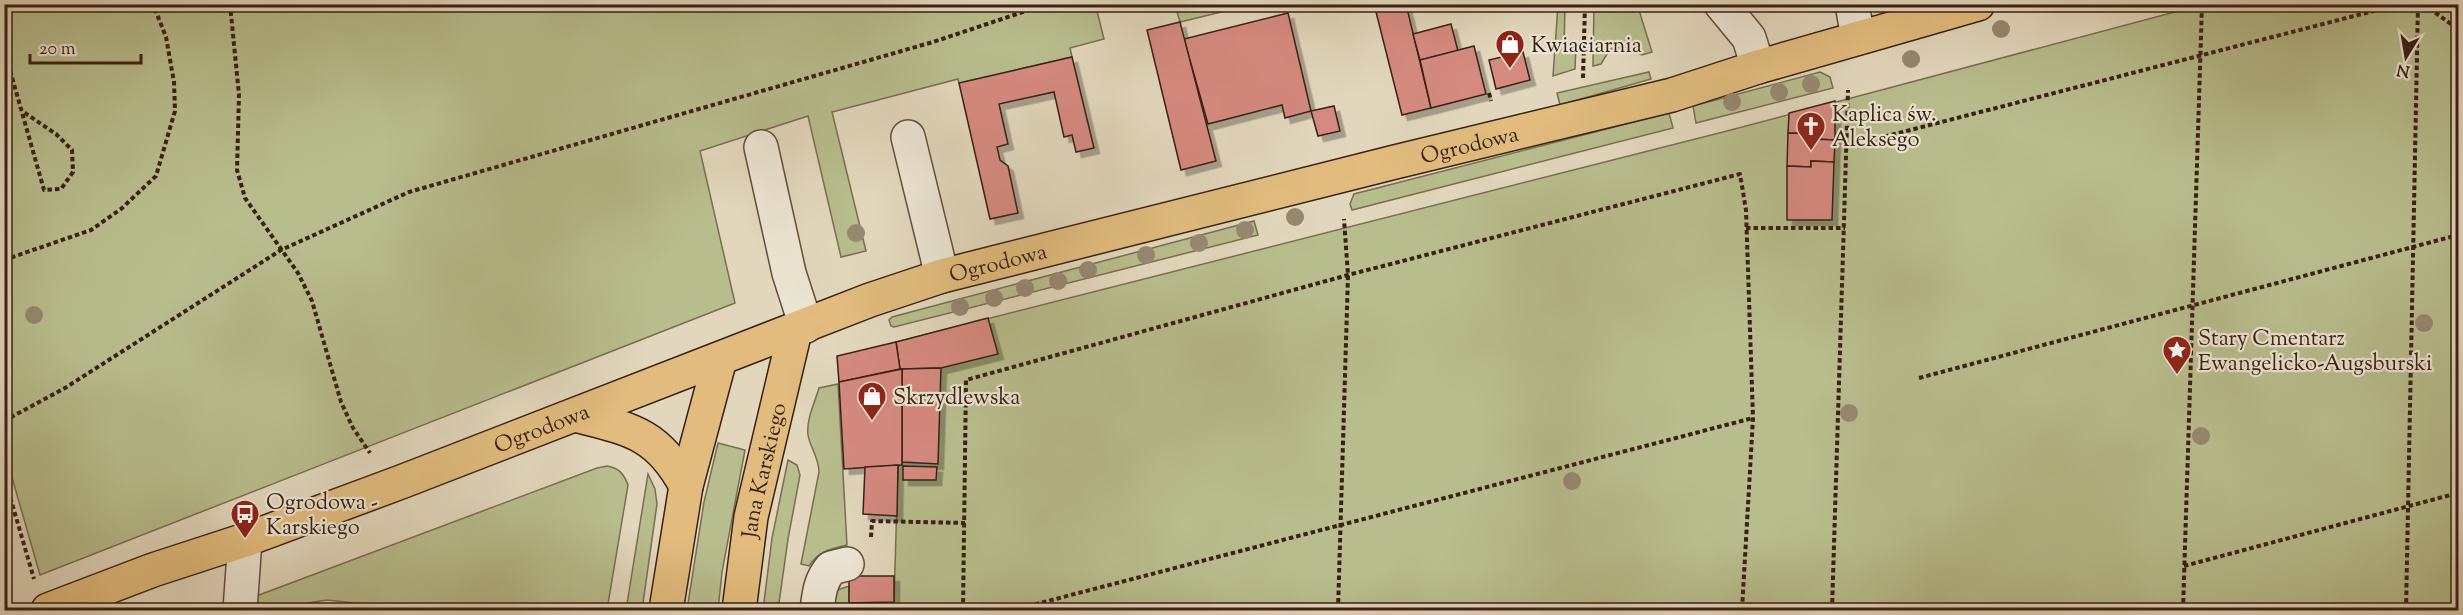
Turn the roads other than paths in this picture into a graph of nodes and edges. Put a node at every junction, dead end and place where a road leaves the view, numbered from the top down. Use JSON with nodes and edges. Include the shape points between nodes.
{"nodes":[{"id":1,"x":1721,"y":4,"type":"edge"},
{"id":2,"x":1852,"y":4,"type":"edge"},
{"id":3,"x":1978,"y":4,"type":"edge"},
{"id":4,"x":1858,"y":38,"type":"junction"},
{"id":5,"x":1758,"y":67,"type":"junction"},
{"id":6,"x":908,"y":137,"type":"dead end"},
{"id":7,"x":760,"y":147,"type":"dead end"},
{"id":8,"x":942,"y":276,"type":"junction"},
{"id":9,"x":800,"y":328,"type":"junction"},
{"id":10,"x":720,"y":359,"type":"junction"},
{"id":11,"x":575,"y":415,"type":"junction"},
{"id":12,"x":686,"y":486,"type":"junction"},
{"id":13,"x":246,"y":540,"type":"junction"},
{"id":14,"x":847,"y":564,"type":"dead end"},
{"id":15,"x":42,"y":597,"type":"edge"},
{"id":16,"x":240,"y":610,"type":"edge"},
{"id":17,"x":666,"y":610,"type":"edge"},
{"id":18,"x":739,"y":610,"type":"edge"},
{"id":19,"x":817,"y":610,"type":"edge"}],
"edges":[{"from":1,"to":5,"type":"street","via":[[1749,38]]},
{"from":2,"to":4,"type":"street"},
{"from":3,"to":4,"type":"main road","name":"Ogrodowa"},
{"from":4,"to":5,"type":"main road","name":"Ogrodowa"},
{"from":5,"to":8,"type":"main road","name":"Ogrodowa","via":[[1672,95]]},
{"from":6,"to":8,"type":"street"},
{"from":7,"to":9,"type":"street"},
{"from":8,"to":9,"type":"main road","name":"Ogrodowa"},
{"from":9,"to":10,"type":"main road","name":"Ogrodowa"},
{"from":9,"to":18,"type":"main road","name":"Jana Karskiego","via":[[751,517]]},
{"from":10,"to":11,"type":"main road","name":"Ogrodowa"},
{"from":10,"to":12,"type":"main road"},
{"from":11,"to":12,"type":"main road","via":[[629,430],[650,441],[676,466]]},
{"from":11,"to":13,"type":"main road","name":"Ogrodowa"},
{"from":12,"to":17,"type":"main road"},
{"from":13,"to":15,"type":"main road","name":"Ogrodowa","via":[[153,570]]},
{"from":13,"to":16,"type":"street"},
{"from":14,"to":19,"type":"street","via":[[831,568],[823,579]]}]}
